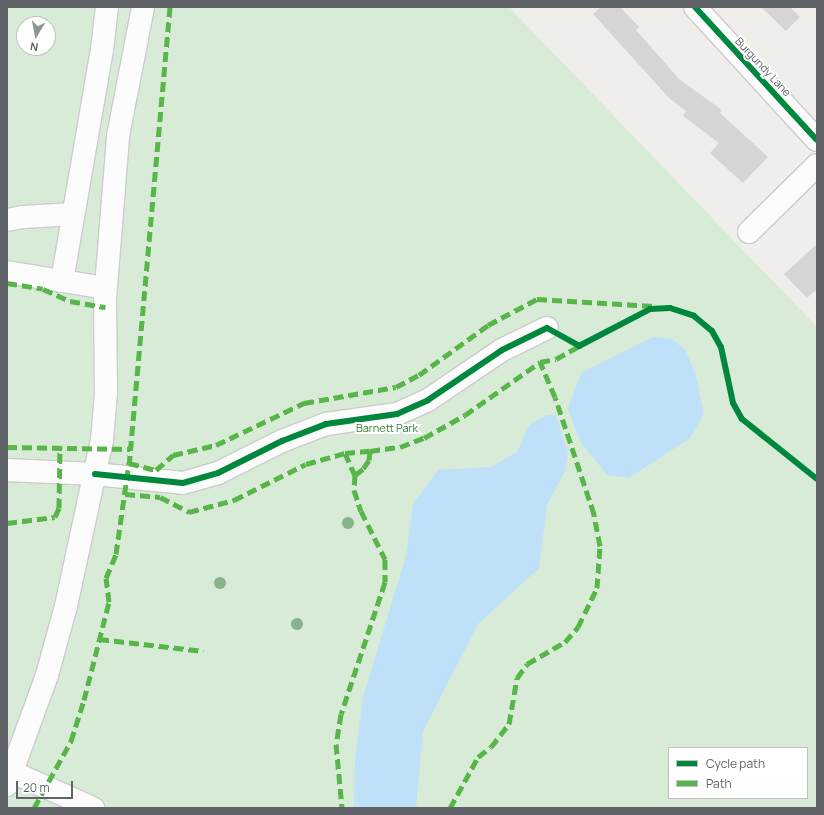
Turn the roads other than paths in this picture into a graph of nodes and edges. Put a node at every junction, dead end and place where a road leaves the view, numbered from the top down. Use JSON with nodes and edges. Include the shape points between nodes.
{"nodes":[{"id":1,"x":107,"y":7,"type":"edge"},
{"id":2,"x":143,"y":7,"type":"edge"},
{"id":3,"x":695,"y":7,"type":"edge"},
{"id":4,"x":817,"y":140,"type":"edge"},
{"id":5,"x":817,"y":165,"type":"edge"},
{"id":6,"x":73,"y":214,"type":"junction"},
{"id":7,"x":7,"y":220,"type":"edge"},
{"id":8,"x":749,"y":232,"type":"dead end"},
{"id":9,"x":7,"y":272,"type":"edge"},
{"id":10,"x":62,"y":281,"type":"junction"},
{"id":11,"x":106,"y":288,"type":"junction"},
{"id":12,"x":547,"y":328,"type":"dead end"},
{"id":13,"x":7,"y":470,"type":"edge"},
{"id":14,"x":95,"y":474,"type":"junction"},
{"id":15,"x":10,"y":779,"type":"edge"},
{"id":16,"x":93,"y":808,"type":"edge"}],
"edges":[{"from":1,"to":6,"type":"street","via":[[102,50]]},
{"from":2,"to":11,"type":"street","via":[[118,136]]},
{"from":3,"to":4,"type":"street","name":"Burgundy Lane"},
{"from":5,"to":8,"type":"street"},
{"from":6,"to":7,"type":"street","via":[[23,216]]},
{"from":6,"to":10,"type":"street"},
{"from":9,"to":10,"type":"street"},
{"from":10,"to":11,"type":"street"},
{"from":11,"to":14,"type":"street","via":[[106,393],[102,440]]},
{"from":12,"to":14,"type":"street","via":[[502,350],[442,392],[397,414],[326,424],[282,441],[218,473],[183,483]]},
{"from":13,"to":14,"type":"street"},
{"from":14,"to":15,"type":"street","via":[[66,606],[47,675]]},
{"from":15,"to":16,"type":"street"}]}
